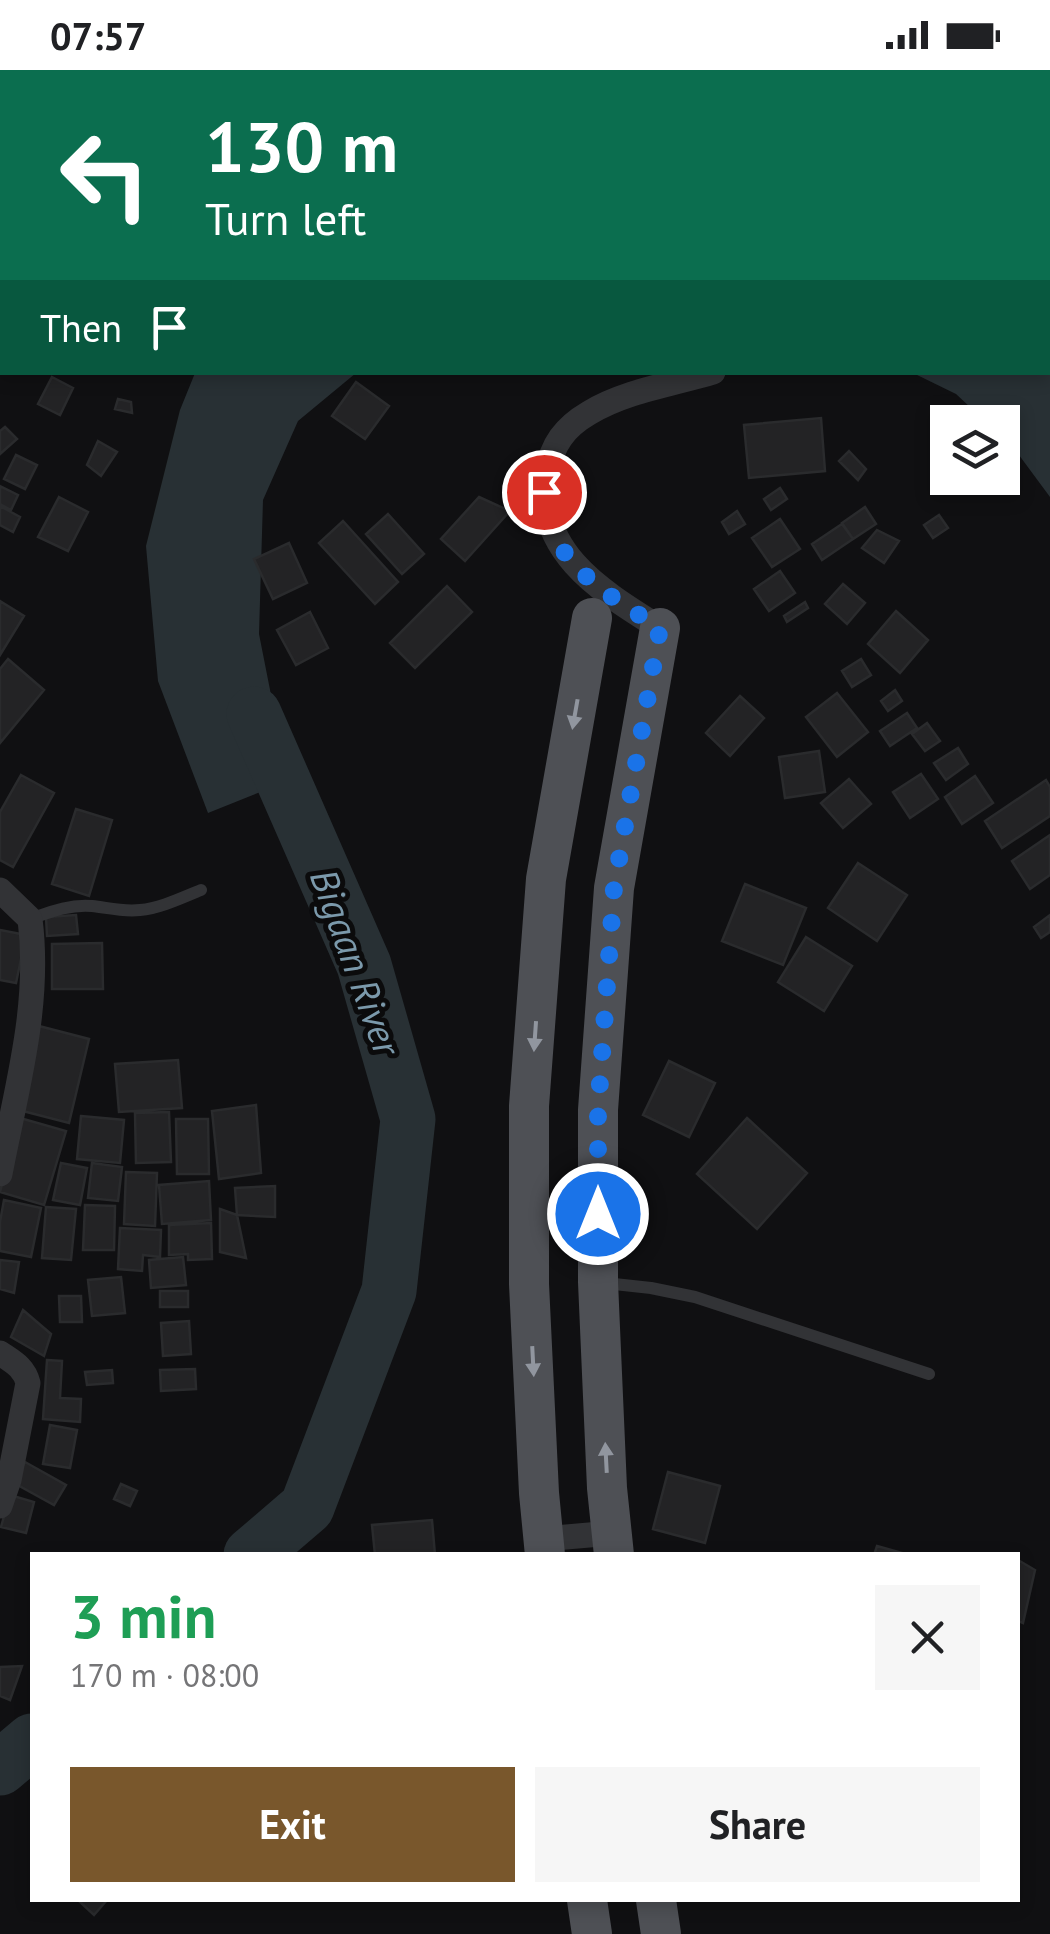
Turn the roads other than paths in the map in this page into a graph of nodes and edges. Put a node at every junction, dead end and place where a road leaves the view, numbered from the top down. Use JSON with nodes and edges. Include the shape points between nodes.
{"nodes":[{"id":1,"x":702,"y":375,"type":"edge"},
{"id":2,"x":592,"y":618,"type":"dead end"},
{"id":3,"x":660,"y":628,"type":"joint"},
{"id":4,"x":0,"y":890,"type":"edge"},
{"id":5,"x":200,"y":890,"type":"dead end"},
{"id":6,"x":30,"y":920,"type":"junction"},
{"id":7,"x":0,"y":1174,"type":"edge"},
{"id":8,"x":598,"y":1282,"type":"junction"},
{"id":9,"x":0,"y":1353,"type":"edge"},
{"id":10,"x":929,"y":1374,"type":"dead end"},
{"id":11,"x":0,"y":1506,"type":"edge"},
{"id":12,"x":613,"y":1544,"type":"edge"},
{"id":13,"x":544,"y":1547,"type":"edge"},
{"id":14,"x":587,"y":1902,"type":"edge"},
{"id":15,"x":656,"y":1902,"type":"edge"},
{"id":16,"x":592,"y":1934,"type":"edge"},
{"id":17,"x":661,"y":1934,"type":"edge"}],
"edges":[{"from":1,"to":3,"type":"street","via":[[590,412],[563,432],[549,462],[544,492],[562,548],[598,589]]},
{"from":2,"to":13,"type":"main road","one_way":true,"via":[[546,880],[530,1106],[529,1284]]},
{"from":3,"to":8,"type":"main road","via":[[614,888],[598,1110]]},
{"from":4,"to":6,"type":"street"},
{"from":5,"to":6,"type":"lane","via":[[143,910],[69,906]]},
{"from":6,"to":7,"type":"street","via":[[31,1014]]},
{"from":8,"to":10,"type":"lane","via":[[695,1298]]},
{"from":12,"to":8,"type":"main road","one_way":true},
{"from":9,"to":11,"type":"street","via":[[19,1365],[28,1383]]},
{"from":12,"to":13,"type":"street"},
{"from":14,"to":16,"type":"main road"},
{"from":15,"to":17,"type":"main road"}]}
